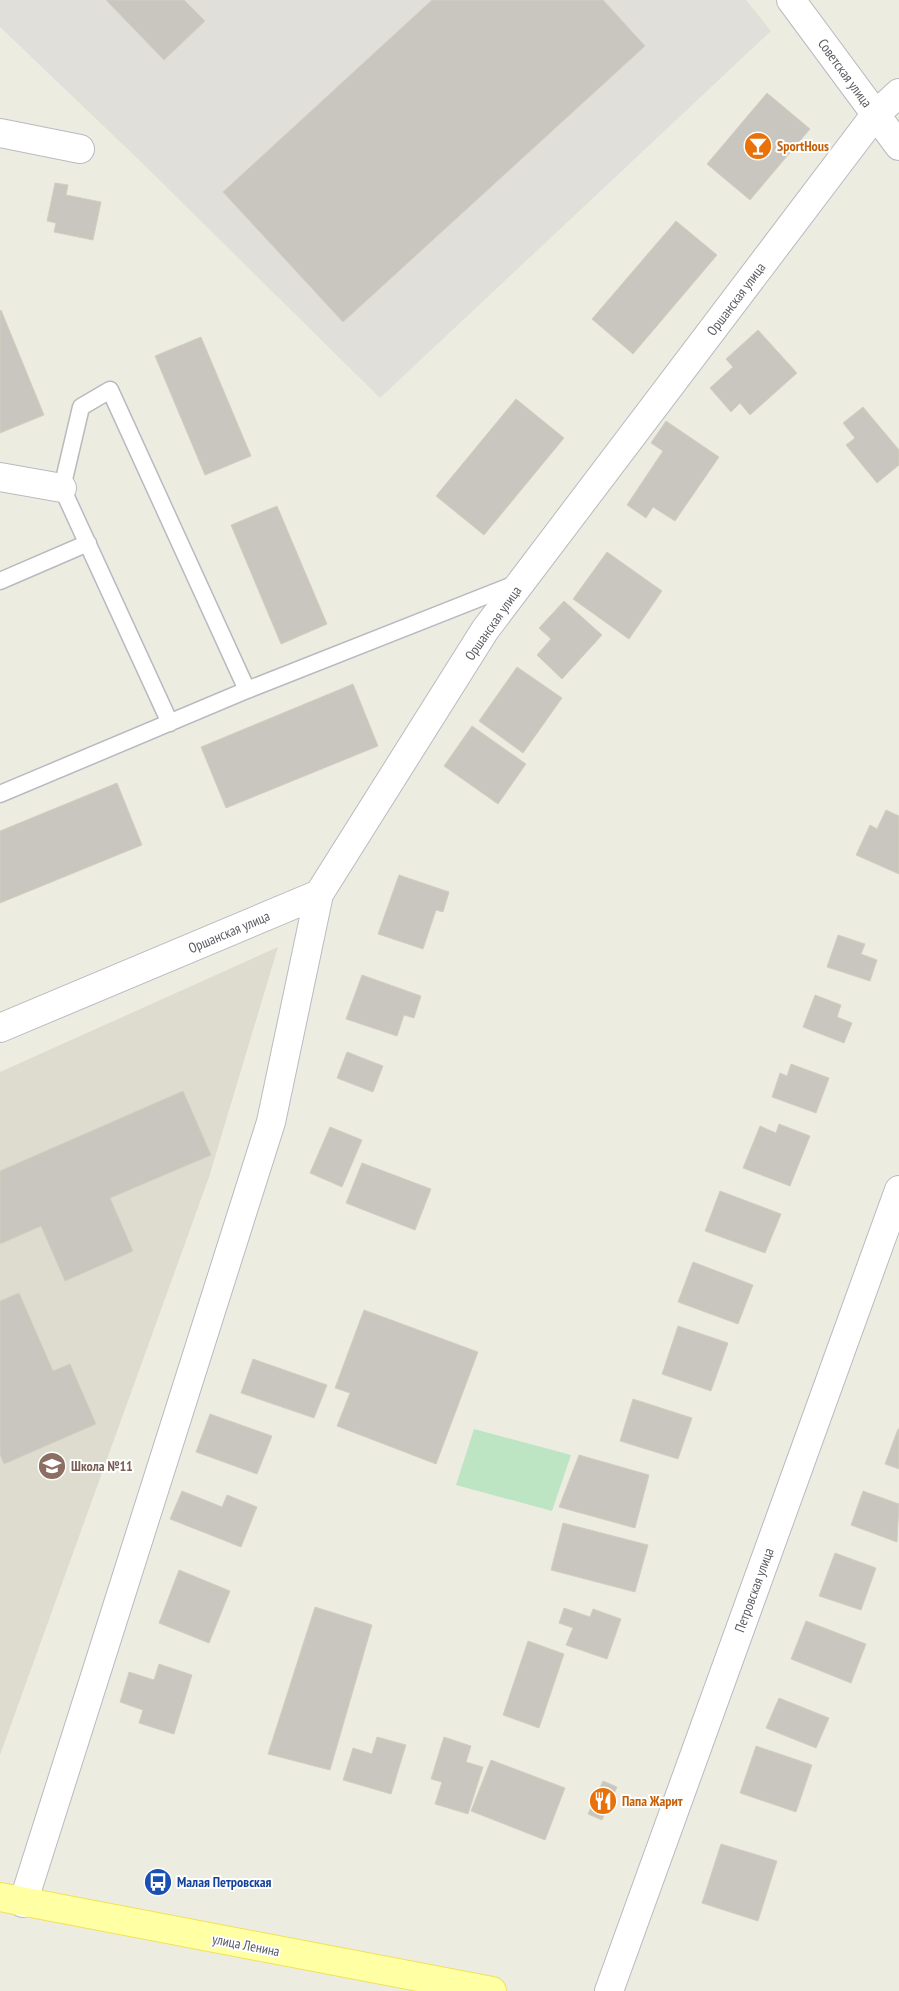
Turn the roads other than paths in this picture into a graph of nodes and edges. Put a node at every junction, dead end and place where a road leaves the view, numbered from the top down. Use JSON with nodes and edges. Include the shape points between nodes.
{"nodes":[{"id":1,"x":791,"y":0,"type":"edge"},
{"id":2,"x":899,"y":93,"type":"edge"},
{"id":3,"x":875,"y":114,"type":"junction"},
{"id":4,"x":0,"y":133,"type":"edge"},
{"id":5,"x":899,"y":146,"type":"edge"},
{"id":6,"x":80,"y":149,"type":"dead end"},
{"id":7,"x":0,"y":477,"type":"edge"},
{"id":8,"x":62,"y":488,"type":"junction"},
{"id":9,"x":88,"y":543,"type":"junction"},
{"id":10,"x":0,"y":581,"type":"edge"},
{"id":11,"x":523,"y":581,"type":"junction"},
{"id":12,"x":247,"y":690,"type":"junction"},
{"id":13,"x":170,"y":722,"type":"junction"},
{"id":14,"x":0,"y":794,"type":"edge"},
{"id":15,"x":319,"y":894,"type":"junction"},
{"id":16,"x":0,"y":1028,"type":"edge"},
{"id":17,"x":899,"y":1190,"type":"edge"},
{"id":18,"x":12,"y":1900,"type":"edge"},
{"id":19,"x":492,"y":1991,"type":"edge"},
{"id":20,"x":609,"y":1991,"type":"edge"}],
"edges":[{"from":1,"to":3,"type":"street","name":"Советская улица"},
{"from":2,"to":3,"type":"street","name":"Оршанская улица"},
{"from":3,"to":5,"type":"street","name":"Советская улица"},
{"from":3,"to":11,"type":"street","name":"Оршанская улица"},
{"from":4,"to":6,"type":"street"},
{"from":7,"to":8,"type":"street"},
{"from":8,"to":9,"type":"lane"},
{"from":8,"to":12,"type":"lane","via":[[81,407],[110,390]]},
{"from":9,"to":10,"type":"lane"},
{"from":9,"to":13,"type":"lane"},
{"from":11,"to":12,"type":"lane"},
{"from":11,"to":15,"type":"street","name":"Оршанская улица","via":[[485,630]]},
{"from":12,"to":13,"type":"lane"},
{"from":13,"to":14,"type":"lane"},
{"from":15,"to":16,"type":"street","name":"Оршанская улица"},
{"from":15,"to":18,"type":"street","via":[[271,1122]]},
{"from":17,"to":20,"type":"street","name":"Петровская улица"},
{"from":18,"to":19,"type":"main road","name":"улица Ленина"}]}
